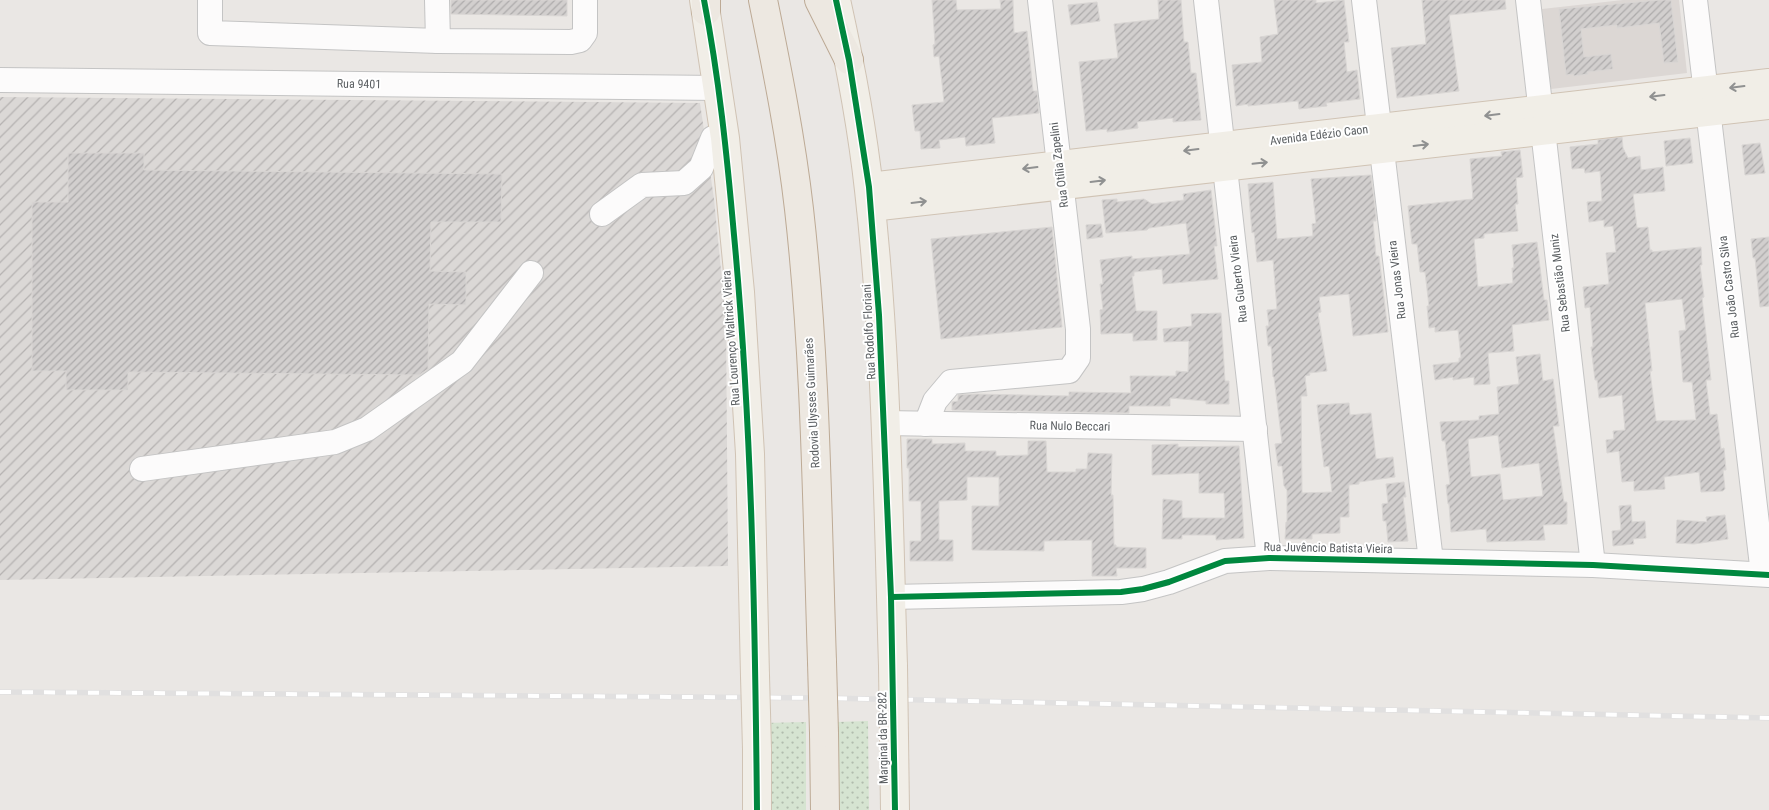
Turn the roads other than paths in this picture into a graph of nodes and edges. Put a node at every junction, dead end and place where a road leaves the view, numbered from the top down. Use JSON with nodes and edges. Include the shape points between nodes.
{"nodes":[{"id":1,"x":210,"y":0,"type":"edge"},
{"id":2,"x":437,"y":0,"type":"edge"},
{"id":3,"x":585,"y":0,"type":"edge"},
{"id":4,"x":763,"y":0,"type":"edge"},
{"id":5,"x":819,"y":0,"type":"edge"},
{"id":6,"x":836,"y":0,"type":"edge"},
{"id":7,"x":1040,"y":0,"type":"edge"},
{"id":8,"x":1206,"y":0,"type":"edge"},
{"id":9,"x":1364,"y":0,"type":"edge"},
{"id":10,"x":1528,"y":0,"type":"edge"},
{"id":11,"x":1695,"y":0,"type":"edge"},
{"id":12,"x":705,"y":4,"type":"edge"},
{"id":13,"x":438,"y":41,"type":"junction"},
{"id":14,"x":849,"y":60,"type":"junction"},
{"id":15,"x":0,"y":80,"type":"edge"},
{"id":16,"x":1769,"y":83,"type":"edge"},
{"id":17,"x":718,"y":88,"type":"junction"},
{"id":18,"x":1707,"y":101,"type":"junction"},
{"id":19,"x":1769,"y":105,"type":"edge"},
{"id":20,"x":1541,"y":120,"type":"junction"},
{"id":21,"x":713,"y":138,"type":"dead end"},
{"id":22,"x":1380,"y":139,"type":"junction"},
{"id":23,"x":1224,"y":157,"type":"junction"},
{"id":24,"x":1060,"y":175,"type":"junction"},
{"id":25,"x":870,"y":197,"type":"junction"},
{"id":26,"x":602,"y":214,"type":"dead end"},
{"id":27,"x":531,"y":273,"type":"dead end"},
{"id":28,"x":885,"y":423,"type":"junction"},
{"id":29,"x":926,"y":424,"type":"junction"},
{"id":30,"x":1255,"y":429,"type":"junction"},
{"id":31,"x":142,"y":469,"type":"dead end"},
{"id":32,"x":1269,"y":558,"type":"junction"},
{"id":33,"x":1431,"y":561,"type":"junction"},
{"id":34,"x":1593,"y":565,"type":"junction"},
{"id":35,"x":1766,"y":575,"type":"edge"},
{"id":36,"x":891,"y":597,"type":"junction"},
{"id":37,"x":893,"y":666,"type":"joint"},
{"id":38,"x":757,"y":810,"type":"edge"},
{"id":39,"x":824,"y":810,"type":"edge"},
{"id":40,"x":895,"y":810,"type":"edge"}],
"edges":[{"from":1,"to":13,"type":"street","via":[[210,33]]},
{"from":2,"to":13,"type":"street"},
{"from":3,"to":13,"type":"street","via":[[584,33],[580,40]]},
{"from":4,"to":39,"type":"highway","name":"Rodovia Ulysses Guimarães","bridge":true,"via":[[792,157],[805,267],[812,374]]},
{"from":5,"to":14,"type":"highway"},
{"from":6,"to":14,"type":"main road","name":"Rua Rodolfo Floriani"},
{"from":7,"to":24,"type":"street","name":"Rua Otília Zapelini"},
{"from":8,"to":23,"type":"street","name":"Rua Guberto Vieira"},
{"from":9,"to":22,"type":"street","name":"Rua Jonas Vieira"},
{"from":10,"to":20,"type":"street","name":"Rua Sebastião Muniz"},
{"from":11,"to":18,"type":"street","name":"Rua João Castro Silva"},
{"from":12,"to":17,"type":"main road","name":"Rua Lourenço Waltrick Vieira"},
{"from":14,"to":25,"type":"main road","name":"Rua Rodolfo Floriani"},
{"from":15,"to":17,"type":"street","name":"Rua 9401"},
{"from":16,"to":18,"type":"main road","name":"Avenida Edézio Caon","one_way":true},
{"from":17,"to":38,"type":"main road","name":"Rua Lourenço Waltrick Vieira","bridge":true,"via":[[740,292],[750,454]]},
{"from":18,"to":19,"type":"main road","name":"Avenida Edézio Caon"},
{"from":18,"to":20,"type":"main road","name":"Avenida Edézio Caon"},
{"from":18,"to":35,"type":"street","name":"Rua João Castro Silva"},
{"from":20,"to":22,"type":"main road","name":"Avenida Edézio Caon"},
{"from":20,"to":34,"type":"street","name":"Rua Sebastião Muniz"},
{"from":21,"to":26,"type":"street","via":[[702,168],[684,183],[642,185]]},
{"from":22,"to":23,"type":"main road","name":"Avenida Edézio Caon"},
{"from":22,"to":33,"type":"street","name":"Rua Jonas Vieira"},
{"from":23,"to":24,"type":"main road","name":"Avenida Edézio Caon"},
{"from":23,"to":30,"type":"street","name":"Rua Guberto Vieira"},
{"from":24,"to":25,"type":"main road","name":"Avenida Edézio Caon"},
{"from":24,"to":29,"type":"street","name":"Rua Otília Zapelini","via":[[1078,329],[1078,358],[1069,371],[951,382],[935,401]]},
{"from":25,"to":28,"type":"main road","name":"Rua Rodolfo Floriani"},
{"from":27,"to":31,"type":"street","via":[[462,362],[366,429],[335,442]]},
{"from":28,"to":29,"type":"street","name":"Rua Nulo Beccari"},
{"from":28,"to":36,"type":"main road","name":"Rua Rodolfo Floriani"},
{"from":29,"to":30,"type":"street","name":"Rua Nulo Beccari"},
{"from":30,"to":32,"type":"street","name":"Rua Guberto Vieira"},
{"from":32,"to":33,"type":"street","name":"Rua Juvêncio Batista Vieira"},
{"from":32,"to":36,"type":"street","name":"Rua Juvêncio Batista Vieira","via":[[1237,559],[1169,582],[1121,592]]},
{"from":33,"to":34,"type":"street","name":"Rua Juvêncio Batista Vieira"},
{"from":34,"to":35,"type":"street","name":"Rua Juvêncio Batista Vieira"},
{"from":36,"to":37,"type":"main road","name":"Rua Rodolfo Floriani"},
{"from":37,"to":40,"type":"main road","name":"Marginal da BR-282","bridge":true}]}
